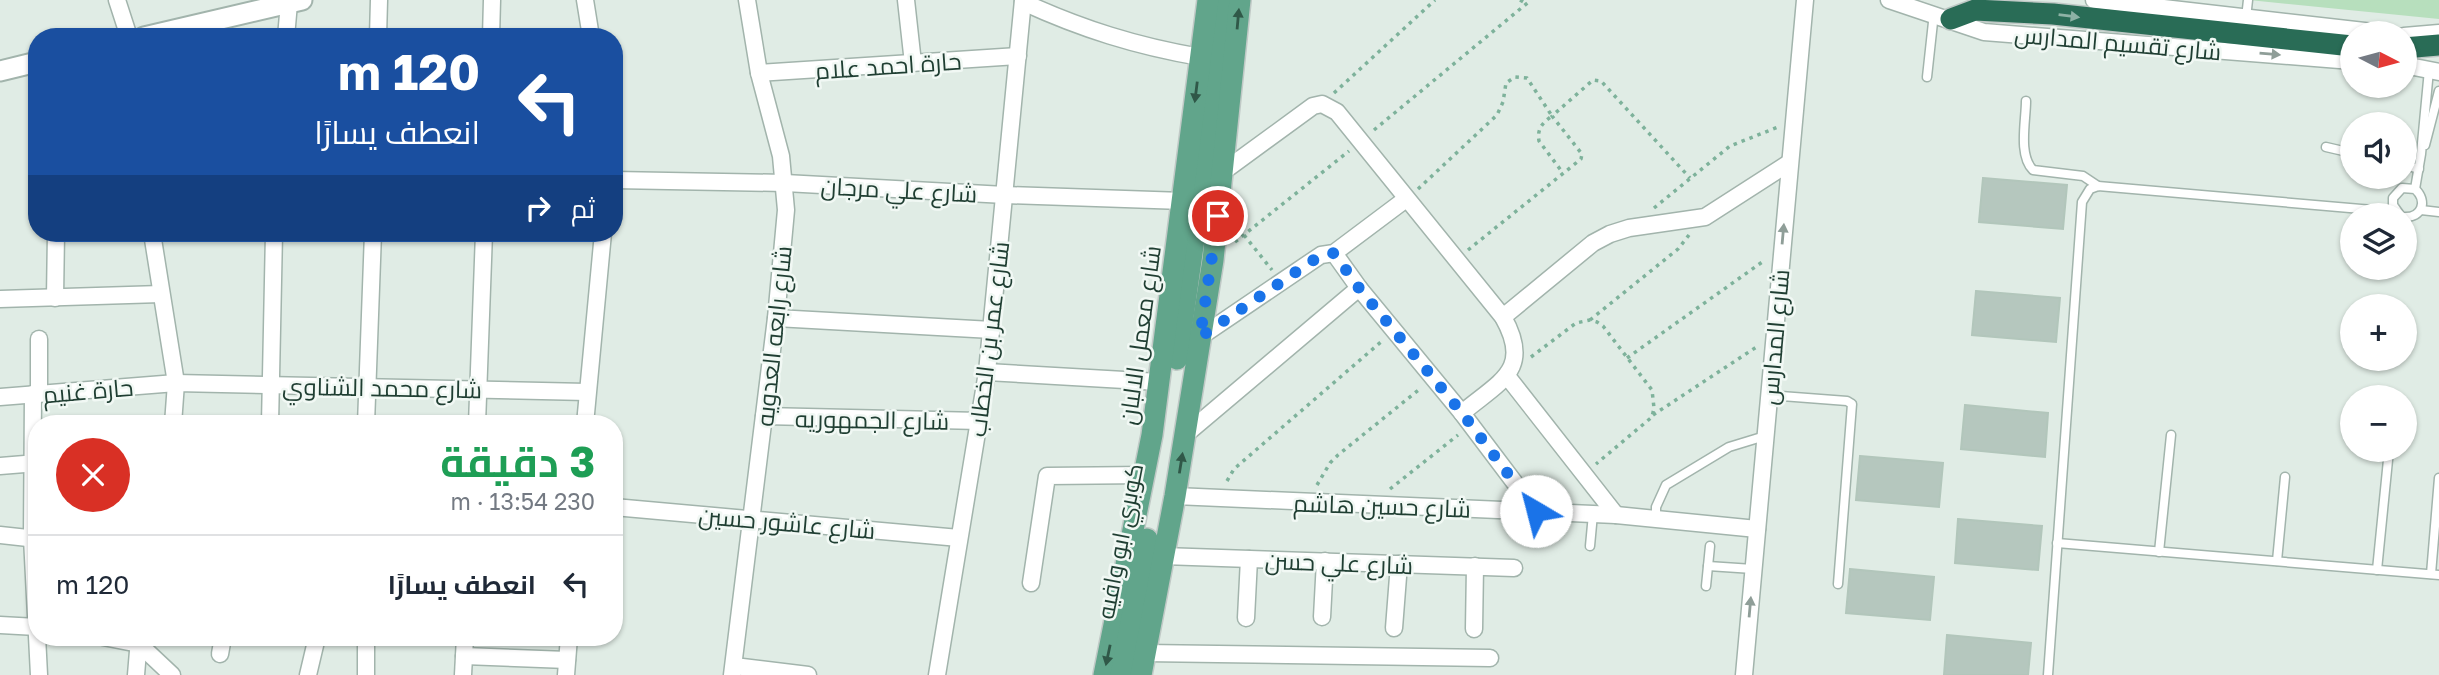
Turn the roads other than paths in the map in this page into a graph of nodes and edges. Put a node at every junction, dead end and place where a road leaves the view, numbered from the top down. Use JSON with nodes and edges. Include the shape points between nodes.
{"nodes":[{"id":1,"x":117,"y":0,"type":"edge"},
{"id":2,"x":379,"y":0,"type":"edge"},
{"id":3,"x":492,"y":0,"type":"edge"},
{"id":4,"x":585,"y":0,"type":"edge"},
{"id":5,"x":747,"y":0,"type":"edge"},
{"id":6,"x":906,"y":0,"type":"edge"},
{"id":7,"x":1208,"y":0,"type":"edge"},
{"id":8,"x":1222,"y":0,"type":"edge"},
{"id":9,"x":1240,"y":0,"type":"edge"},
{"id":10,"x":1805,"y":0,"type":"edge"},
{"id":11,"x":1889,"y":0,"type":"edge"},
{"id":12,"x":1969,"y":0,"type":"edge"},
{"id":13,"x":2094,"y":0,"type":"edge"},
{"id":14,"x":2101,"y":0,"type":"edge"},
{"id":15,"x":2248,"y":0,"type":"edge"},
{"id":16,"x":295,"y":1,"type":"edge"},
{"id":17,"x":1023,"y":1,"type":"edge"},
{"id":18,"x":263,"y":4,"type":"edge"},
{"id":19,"x":1942,"y":16,"type":"junction"},
{"id":20,"x":2246,"y":18,"type":"junction"},
{"id":21,"x":126,"y":28,"type":"edge"},
{"id":22,"x":176,"y":28,"type":"edge"},
{"id":23,"x":288,"y":28,"type":"edge"},
{"id":24,"x":378,"y":28,"type":"edge"},
{"id":25,"x":491,"y":28,"type":"edge"},
{"id":26,"x":589,"y":28,"type":"edge"},
{"id":27,"x":2340,"y":28,"type":"edge"},
{"id":28,"x":2439,"y":33,"type":"edge"},
{"id":29,"x":2417,"y":35,"type":"edge"},
{"id":30,"x":2439,"y":44,"type":"edge"},
{"id":31,"x":2340,"y":45,"type":"edge"},
{"id":32,"x":2417,"y":47,"type":"edge"},
{"id":33,"x":1018,"y":56,"type":"junction"},
{"id":34,"x":1200,"y":57,"type":"junction"},
{"id":35,"x":2340,"y":60,"type":"edge"},
{"id":36,"x":913,"y":63,"type":"junction"},
{"id":37,"x":28,"y":64,"type":"edge"},
{"id":38,"x":0,"y":71,"type":"edge"},
{"id":39,"x":2434,"y":71,"type":"edge"},
{"id":40,"x":758,"y":73,"type":"junction"},
{"id":41,"x":1927,"y":77,"type":"dead end"},
{"id":42,"x":2439,"y":91,"type":"edge"},
{"id":43,"x":2026,"y":101,"type":"dead end"},
{"id":44,"x":2326,"y":147,"type":"dead end"},
{"id":45,"x":2340,"y":150,"type":"edge"},
{"id":46,"x":2421,"y":154,"type":"junction"},
{"id":47,"x":1789,"y":163,"type":"junction"},
{"id":48,"x":2419,"y":169,"type":"joint"},
{"id":49,"x":1224,"y":171,"type":"junction"},
{"id":50,"x":623,"y":180,"type":"edge"},
{"id":51,"x":2417,"y":182,"type":"edge"},
{"id":52,"x":785,"y":183,"type":"junction"},
{"id":53,"x":2098,"y":186,"type":"junction"},
{"id":54,"x":2404,"y":189,"type":"edge"},
{"id":55,"x":2416,"y":189,"type":"edge"},
{"id":56,"x":1005,"y":195,"type":"junction"},
{"id":57,"x":1406,"y":200,"type":"junction"},
{"id":58,"x":1183,"y":201,"type":"junction"},
{"id":59,"x":2395,"y":203,"type":"edge"},
{"id":60,"x":2340,"y":209,"type":"edge"},
{"id":61,"x":2421,"y":210,"type":"junction"},
{"id":62,"x":2439,"y":212,"type":"edge"},
{"id":63,"x":2417,"y":213,"type":"edge"},
{"id":64,"x":56,"y":242,"type":"edge"},
{"id":65,"x":153,"y":242,"type":"edge"},
{"id":66,"x":274,"y":242,"type":"edge"},
{"id":67,"x":373,"y":242,"type":"edge"},
{"id":68,"x":484,"y":242,"type":"edge"},
{"id":69,"x":602,"y":242,"type":"edge"},
{"id":70,"x":1334,"y":253,"type":"junction"},
{"id":71,"x":1359,"y":288,"type":"junction"},
{"id":72,"x":161,"y":294,"type":"junction"},
{"id":73,"x":55,"y":298,"type":"junction"},
{"id":74,"x":0,"y":299,"type":"edge"},
{"id":75,"x":1503,"y":317,"type":"junction"},
{"id":76,"x":776,"y":318,"type":"junction"},
{"id":77,"x":992,"y":330,"type":"junction"},
{"id":78,"x":1200,"y":337,"type":"junction"},
{"id":79,"x":39,"y":339,"type":"dead end"},
{"id":80,"x":987,"y":372,"type":"junction"},
{"id":81,"x":1507,"y":376,"type":"junction"},
{"id":82,"x":1159,"y":382,"type":"junction"},
{"id":83,"x":176,"y":383,"type":"junction"},
{"id":84,"x":271,"y":385,"type":"junction"},
{"id":85,"x":366,"y":386,"type":"junction"},
{"id":86,"x":478,"y":388,"type":"junction"},
{"id":87,"x":587,"y":392,"type":"junction"},
{"id":88,"x":36,"y":394,"type":"junction"},
{"id":89,"x":1769,"y":395,"type":"junction"},
{"id":90,"x":0,"y":397,"type":"edge"},
{"id":91,"x":35,"y":415,"type":"edge"},
{"id":92,"x":174,"y":415,"type":"edge"},
{"id":93,"x":270,"y":415,"type":"edge"},
{"id":94,"x":366,"y":415,"type":"edge"},
{"id":95,"x":477,"y":415,"type":"edge"},
{"id":96,"x":586,"y":415,"type":"edge"},
{"id":97,"x":764,"y":416,"type":"junction"},
{"id":98,"x":1466,"y":419,"type":"junction"},
{"id":99,"x":980,"y":421,"type":"junction"},
{"id":100,"x":1185,"y":435,"type":"junction"},
{"id":101,"x":2171,"y":435,"type":"dead end"},
{"id":102,"x":1765,"y":436,"type":"junction"},
{"id":103,"x":2388,"y":462,"type":"edge"},
{"id":104,"x":28,"y":464,"type":"edge"},
{"id":105,"x":0,"y":466,"type":"edge"},
{"id":106,"x":1146,"y":475,"type":"junction"},
{"id":107,"x":2286,"y":477,"type":"dead end"},
{"id":108,"x":2439,"y":478,"type":"edge"},
{"id":109,"x":1175,"y":496,"type":"junction"},
{"id":110,"x":623,"y":508,"type":"edge"},
{"id":111,"x":1536,"y":511,"type":"junction"},
{"id":112,"x":1593,"y":514,"type":"junction"},
{"id":113,"x":1616,"y":515,"type":"junction"},
{"id":114,"x":751,"y":519,"type":"junction"},
{"id":115,"x":1656,"y":519,"type":"junction"},
{"id":116,"x":1757,"y":529,"type":"junction"},
{"id":117,"x":0,"y":535,"type":"edge"},
{"id":118,"x":28,"y":538,"type":"edge"},
{"id":119,"x":959,"y":538,"type":"junction"},
{"id":120,"x":2057,"y":543,"type":"junction"},
{"id":121,"x":1590,"y":546,"type":"dead end"},
{"id":122,"x":1710,"y":546,"type":"dead end"},
{"id":123,"x":2159,"y":552,"type":"junction"},
{"id":124,"x":1163,"y":556,"type":"junction"},
{"id":125,"x":1249,"y":559,"type":"junction"},
{"id":126,"x":1325,"y":561,"type":"junction"},
{"id":127,"x":2277,"y":561,"type":"junction"},
{"id":128,"x":1399,"y":564,"type":"junction"},
{"id":129,"x":1475,"y":566,"type":"junction"},
{"id":130,"x":1708,"y":566,"type":"junction"},
{"id":131,"x":1514,"y":568,"type":"dead end"},
{"id":132,"x":1753,"y":569,"type":"junction"},
{"id":133,"x":2377,"y":570,"type":"junction"},
{"id":134,"x":2435,"y":574,"type":"edge"},
{"id":135,"x":1031,"y":583,"type":"dead end"},
{"id":136,"x":1838,"y":584,"type":"dead end"},
{"id":137,"x":1706,"y":586,"type":"dead end"},
{"id":138,"x":1246,"y":618,"type":"dead end"},
{"id":139,"x":1322,"y":618,"type":"dead end"},
{"id":140,"x":0,"y":625,"type":"edge"},
{"id":141,"x":28,"y":627,"type":"edge"},
{"id":142,"x":1394,"y":628,"type":"dead end"},
{"id":143,"x":1474,"y":629,"type":"dead end"},
{"id":144,"x":37,"y":646,"type":"edge"},
{"id":145,"x":138,"y":646,"type":"edge"},
{"id":146,"x":145,"y":646,"type":"edge"},
{"id":147,"x":221,"y":646,"type":"edge"},
{"id":148,"x":315,"y":646,"type":"edge"},
{"id":149,"x":366,"y":646,"type":"edge"},
{"id":150,"x":465,"y":646,"type":"edge"},
{"id":151,"x":568,"y":646,"type":"edge"},
{"id":152,"x":1145,"y":653,"type":"junction"},
{"id":153,"x":220,"y":654,"type":"dead end"},
{"id":154,"x":464,"y":656,"type":"junction"},
{"id":155,"x":1490,"y":658,"type":"dead end"},
{"id":156,"x":566,"y":668,"type":"edge"},
{"id":157,"x":733,"y":670,"type":"edge"},
{"id":158,"x":39,"y":675,"type":"edge"},
{"id":159,"x":136,"y":675,"type":"edge"},
{"id":160,"x":172,"y":675,"type":"edge"},
{"id":161,"x":308,"y":675,"type":"edge"},
{"id":162,"x":366,"y":675,"type":"edge"},
{"id":163,"x":463,"y":675,"type":"edge"},
{"id":164,"x":808,"y":675,"type":"edge"},
{"id":165,"x":937,"y":675,"type":"edge"},
{"id":166,"x":1104,"y":675,"type":"edge"},
{"id":167,"x":1121,"y":675,"type":"edge"},
{"id":168,"x":1141,"y":675,"type":"edge"},
{"id":169,"x":1744,"y":675,"type":"edge"},
{"id":170,"x":2048,"y":675,"type":"edge"}],
"edges":[{"from":1,"to":21,"type":"street"},
{"from":2,"to":24,"type":"street"},
{"from":3,"to":25,"type":"street"},
{"from":4,"to":26,"type":"street"},
{"from":5,"to":40,"type":"street","name":"شارع رابعه العدويه"},
{"from":6,"to":36,"type":"street"},
{"from":7,"to":34,"type":"main road","name":"شارع معمل الالبان"},
{"from":8,"to":167,"type":"main road","name":"كوبري ابو وافيه","via":[[1202,183],[1169,411]]},
{"from":49,"to":9,"type":"main road","one_way":true},
{"from":10,"to":47,"type":"street","name":"شارع المدارس"},
{"from":11,"to":19,"type":"street","name":"شارع تقسيم المدارس"},
{"from":12,"to":19,"type":"street"},
{"from":13,"to":14,"type":"street","name":"شارع تقسيم المدارس"},
{"from":14,"to":20,"type":"street","name":"شارع تقسيم المدارس"},
{"from":15,"to":20,"type":"lane"},
{"from":16,"to":18,"type":"street"},
{"from":16,"to":23,"type":"street"},
{"from":17,"to":33,"type":"street","name":"شارع عمر بن الخطاب"},
{"from":17,"to":34,"type":"street","via":[[1114,39]]},
{"from":18,"to":22,"type":"street"},
{"from":19,"to":31,"type":"highway","one_way":true,"via":[[2001,10]]},
{"from":19,"to":35,"type":"street","name":"شارع تقسيم المدارس","one_way":true,"via":[[1984,32]]},
{"from":19,"to":41,"type":"lane"},
{"from":20,"to":27,"type":"street","name":"شارع تقسيم المدارس"},
{"from":28,"to":29,"type":"street"},
{"from":30,"to":32,"type":"highway"},
{"from":33,"to":36,"type":"street","name":"حارة احمد علام"},
{"from":33,"to":56,"type":"street","name":"شارع عمر بن الخطاب"},
{"from":34,"to":58,"type":"main road","name":"شارع معمل الالبان","one_way":true},
{"from":36,"to":40,"type":"street","name":"حارة احمد علام"},
{"from":37,"to":38,"type":"street"},
{"from":39,"to":46,"type":"lane"},
{"from":40,"to":52,"type":"street","name":"شارع رابعه العدويه"},
{"from":42,"to":46,"type":"lane"},
{"from":43,"to":53,"type":"lane","via":[[2029,166],[2083,176]]},
{"from":44,"to":45,"type":"lane"},
{"from":46,"to":48,"type":"lane"},
{"from":47,"to":75,"type":"street","via":[[1704,217],[1629,228],[1593,243]]},
{"from":89,"to":47,"type":"street","name":"شارع المدارس","one_way":true},
{"from":48,"to":51,"type":"lane"},
{"from":49,"to":57,"type":"street","via":[[1322,104],[1337,112]]},
{"from":49,"to":78,"type":"main road"},
{"from":50,"to":52,"type":"street","name":"شارع علي مرجان"},
{"from":52,"to":56,"type":"street","name":"شارع علي مرجان"},
{"from":52,"to":76,"type":"street","name":"شارع رابعه العدويه"},
{"from":53,"to":60,"type":"lane"},
{"from":53,"to":120,"type":"lane","via":[[2090,189],[2082,202]]},
{"from":54,"to":59,"type":"lane","via":[[2393,198]]},
{"from":55,"to":61,"type":"lane","via":[[2423,202]]},
{"from":56,"to":58,"type":"street","name":"شارع علي مرجان"},
{"from":56,"to":77,"type":"street","name":"شارع عمر بن الخطاب"},
{"from":57,"to":70,"type":"street"},
{"from":57,"to":75,"type":"street"},
{"from":58,"to":82,"type":"main road","name":"شارع معمل الالبان"},
{"from":61,"to":62,"type":"lane"},
{"from":61,"to":63,"type":"lane"},
{"from":64,"to":73,"type":"street"},
{"from":65,"to":72,"type":"street"},
{"from":66,"to":84,"type":"street"},
{"from":67,"to":85,"type":"street"},
{"from":68,"to":86,"type":"street"},
{"from":69,"to":87,"type":"street"},
{"from":70,"to":71,"type":"street"},
{"from":70,"to":78,"type":"street","via":[[1321,255]]},
{"from":71,"to":98,"type":"street"},
{"from":71,"to":100,"type":"street"},
{"from":72,"to":73,"type":"street"},
{"from":72,"to":83,"type":"street"},
{"from":73,"to":74,"type":"street"},
{"from":75,"to":81,"type":"street","via":[[1516,350]]},
{"from":76,"to":77,"type":"street"},
{"from":76,"to":97,"type":"street","name":"شارع رابعه العدويه"},
{"from":77,"to":80,"type":"street","name":"شارع عمر بن الخطاب"},
{"from":78,"to":100,"type":"main road"},
{"from":79,"to":88,"type":"street"},
{"from":80,"to":82,"type":"street"},
{"from":80,"to":99,"type":"street","name":"شارع عمر بن الخطاب"},
{"from":81,"to":98,"type":"street"},
{"from":81,"to":113,"type":"street"},
{"from":82,"to":106,"type":"main road","name":"شارع معمل الالبان"},
{"from":83,"to":84,"type":"street","name":"شارع محمد الشناوي"},
{"from":83,"to":88,"type":"street","name":"حارة غنيم"},
{"from":83,"to":92,"type":"street"},
{"from":84,"to":85,"type":"street","name":"شارع محمد الشناوي"},
{"from":84,"to":93,"type":"street"},
{"from":85,"to":86,"type":"street","name":"شارع محمد الشناوي"},
{"from":85,"to":94,"type":"street"},
{"from":86,"to":87,"type":"street","name":"شارع محمد الشناوي"},
{"from":86,"to":95,"type":"street"},
{"from":87,"to":96,"type":"street"},
{"from":88,"to":90,"type":"street","name":"حارة غنيم"},
{"from":88,"to":91,"type":"street"},
{"from":89,"to":102,"type":"street","name":"شارع المدارس"},
{"from":89,"to":136,"type":"lane","via":[[1852,404]]},
{"from":97,"to":99,"type":"street","name":"شارع الجمهوريه"},
{"from":97,"to":114,"type":"street","name":"شارع رابعه العدويه"},
{"from":98,"to":111,"type":"street"},
{"from":99,"to":119,"type":"street","name":"شارع عمر بن الخطاب"},
{"from":109,"to":100,"type":"main road","one_way":true},
{"from":101,"to":123,"type":"lane"},
{"from":102,"to":115,"type":"lane","via":[[1728,447],[1666,485]]},
{"from":102,"to":116,"type":"street","name":"شارع المدارس"},
{"from":103,"to":133,"type":"lane"},
{"from":104,"to":105,"type":"street"},
{"from":106,"to":135,"type":"street","via":[[1047,476]]},
{"from":106,"to":166,"type":"main road","name":"شارع معمل الالبان","one_way":true},
{"from":107,"to":127,"type":"lane"},
{"from":108,"to":134,"type":"lane"},
{"from":109,"to":111,"type":"street","name":"شارع حسين هاشم"},
{"from":109,"to":124,"type":"main road"},
{"from":110,"to":114,"type":"street","name":"شارع عاشور حسين"},
{"from":111,"to":112,"type":"street","name":"شارع حسين هاشم"},
{"from":112,"to":113,"type":"street","name":"شارع حسين هاشم"},
{"from":112,"to":121,"type":"lane"},
{"from":113,"to":115,"type":"street","name":"شارع حسين هاشم"},
{"from":114,"to":119,"type":"street","name":"شارع عاشور حسين"},
{"from":114,"to":157,"type":"street","name":"شارع رابعه العدويه"},
{"from":115,"to":116,"type":"street","name":"شارع حسين هاشم"},
{"from":116,"to":132,"type":"street","name":"شارع المدارس"},
{"from":117,"to":118,"type":"street"},
{"from":119,"to":165,"type":"street","name":"شارع عمر بن الخطاب"},
{"from":120,"to":123,"type":"lane"},
{"from":120,"to":170,"type":"lane"},
{"from":122,"to":130,"type":"lane"},
{"from":123,"to":127,"type":"lane"},
{"from":124,"to":125,"type":"street","name":"شارع علي حسن"},
{"from":124,"to":152,"type":"main road"},
{"from":125,"to":126,"type":"street","name":"شارع علي حسن"},
{"from":125,"to":138,"type":"street"},
{"from":126,"to":128,"type":"street","name":"شارع علي حسن"},
{"from":126,"to":139,"type":"street"},
{"from":127,"to":133,"type":"lane"},
{"from":128,"to":129,"type":"street","name":"شارع علي حسن"},
{"from":128,"to":142,"type":"street"},
{"from":129,"to":131,"type":"street","name":"شارع علي حسن"},
{"from":129,"to":143,"type":"street"},
{"from":130,"to":132,"type":"lane"},
{"from":130,"to":137,"type":"lane"},
{"from":169,"to":132,"type":"street","name":"شارع المدارس","one_way":true},
{"from":133,"to":134,"type":"lane"},
{"from":140,"to":141,"type":"street"},
{"from":144,"to":158,"type":"street"},
{"from":145,"to":159,"type":"street"},
{"from":146,"to":160,"type":"street"},
{"from":147,"to":153,"type":"street"},
{"from":148,"to":161,"type":"street"},
{"from":149,"to":162,"type":"street"},
{"from":150,"to":154,"type":"street"},
{"from":151,"to":156,"type":"street"},
{"from":152,"to":155,"type":"street"},
{"from":152,"to":168,"type":"main road"},
{"from":154,"to":156,"type":"street"},
{"from":154,"to":163,"type":"street"},
{"from":157,"to":164,"type":"street"}]}
